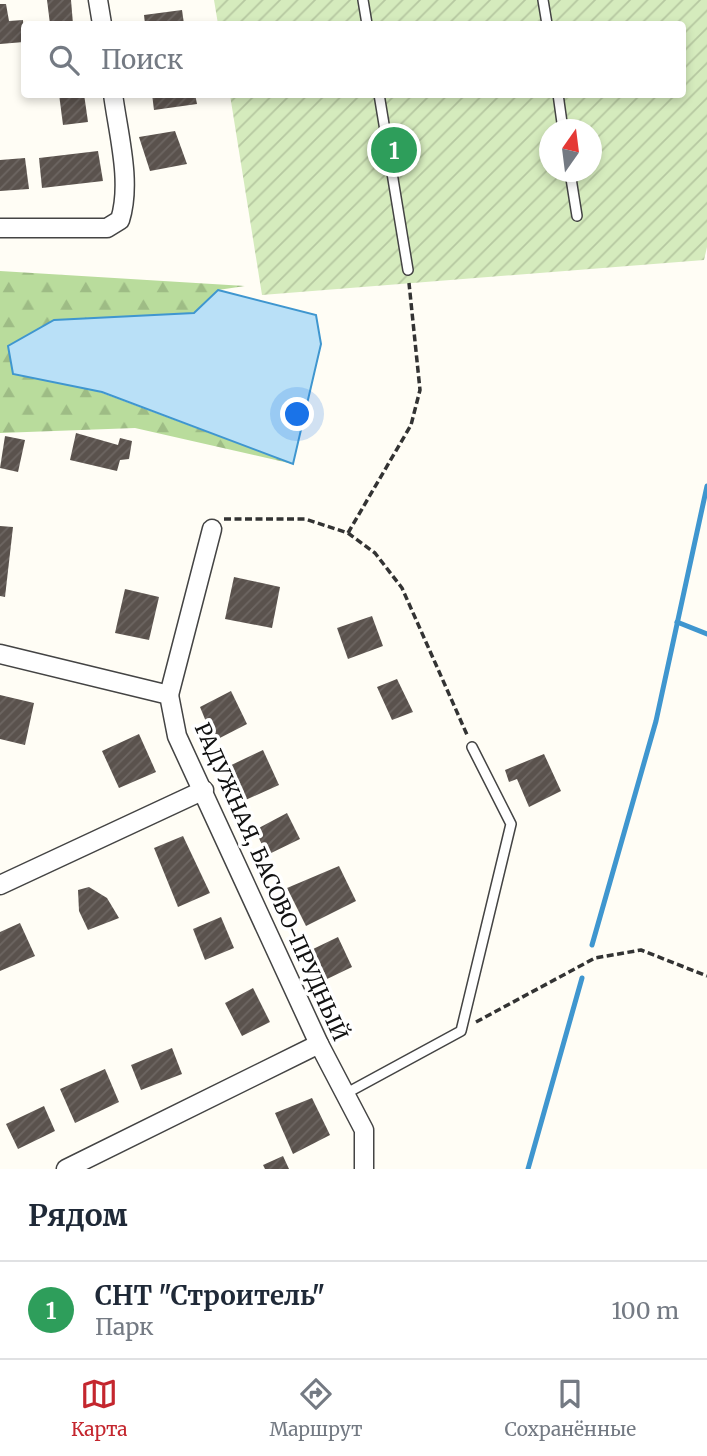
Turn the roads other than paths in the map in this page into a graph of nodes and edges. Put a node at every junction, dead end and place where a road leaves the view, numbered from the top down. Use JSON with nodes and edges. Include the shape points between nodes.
{"nodes":[{"id":1,"x":98,"y":0,"type":"edge"},
{"id":2,"x":363,"y":0,"type":"edge"},
{"id":3,"x":543,"y":0,"type":"edge"},
{"id":4,"x":102,"y":21,"type":"edge"},
{"id":5,"x":366,"y":21,"type":"edge"},
{"id":6,"x":546,"y":21,"type":"edge"},
{"id":7,"x":113,"y":98,"type":"edge"},
{"id":8,"x":380,"y":98,"type":"edge"},
{"id":9,"x":559,"y":98,"type":"edge"},
{"id":10,"x":561,"y":119,"type":"edge"},
{"id":11,"x":572,"y":182,"type":"edge"},
{"id":12,"x":577,"y":216,"type":"dead end"},
{"id":13,"x":0,"y":228,"type":"edge"},
{"id":14,"x":408,"y":270,"type":"road end"},
{"id":15,"x":212,"y":529,"type":"road end"},
{"id":16,"x":0,"y":654,"type":"edge"},
{"id":17,"x":169,"y":695,"type":"junction"},
{"id":18,"x":472,"y":747,"type":"road end"},
{"id":19,"x":204,"y":790,"type":"junction"},
{"id":20,"x":0,"y":885,"type":"edge"},
{"id":21,"x":319,"y":1044,"type":"junction"},
{"id":22,"x":345,"y":1094,"type":"junction"},
{"id":23,"x":66,"y":1169,"type":"edge"},
{"id":24,"x":364,"y":1169,"type":"edge"}],
"edges":[{"from":1,"to":4,"type":"street"},
{"from":2,"to":5,"type":"lane"},
{"from":3,"to":6,"type":"lane"},
{"from":7,"to":13,"type":"street","via":[[123,178],[120,220],[107,228]]},
{"from":8,"to":14,"type":"lane"},
{"from":9,"to":10,"type":"lane"},
{"from":11,"to":12,"type":"lane"},
{"from":15,"to":17,"type":"street"},
{"from":16,"to":17,"type":"street"},
{"from":17,"to":19,"type":"street","name":"РАДУЖНАЯ, БАСОВО-ПРУДНЫЙ","via":[[177,736]]},
{"from":18,"to":22,"type":"lane","via":[[511,824],[461,1031]]},
{"from":19,"to":20,"type":"street"},
{"from":19,"to":21,"type":"street","name":"РАДУЖНАЯ, БАСОВО-ПРУДНЫЙ"},
{"from":21,"to":22,"type":"street","name":"РАДУЖНАЯ, БАСОВО-ПРУДНЫЙ"},
{"from":21,"to":23,"type":"street"},
{"from":22,"to":24,"type":"street","name":"РАДУЖНАЯ, БАСОВО-ПРУДНЫЙ","via":[[365,1130]]}]}
